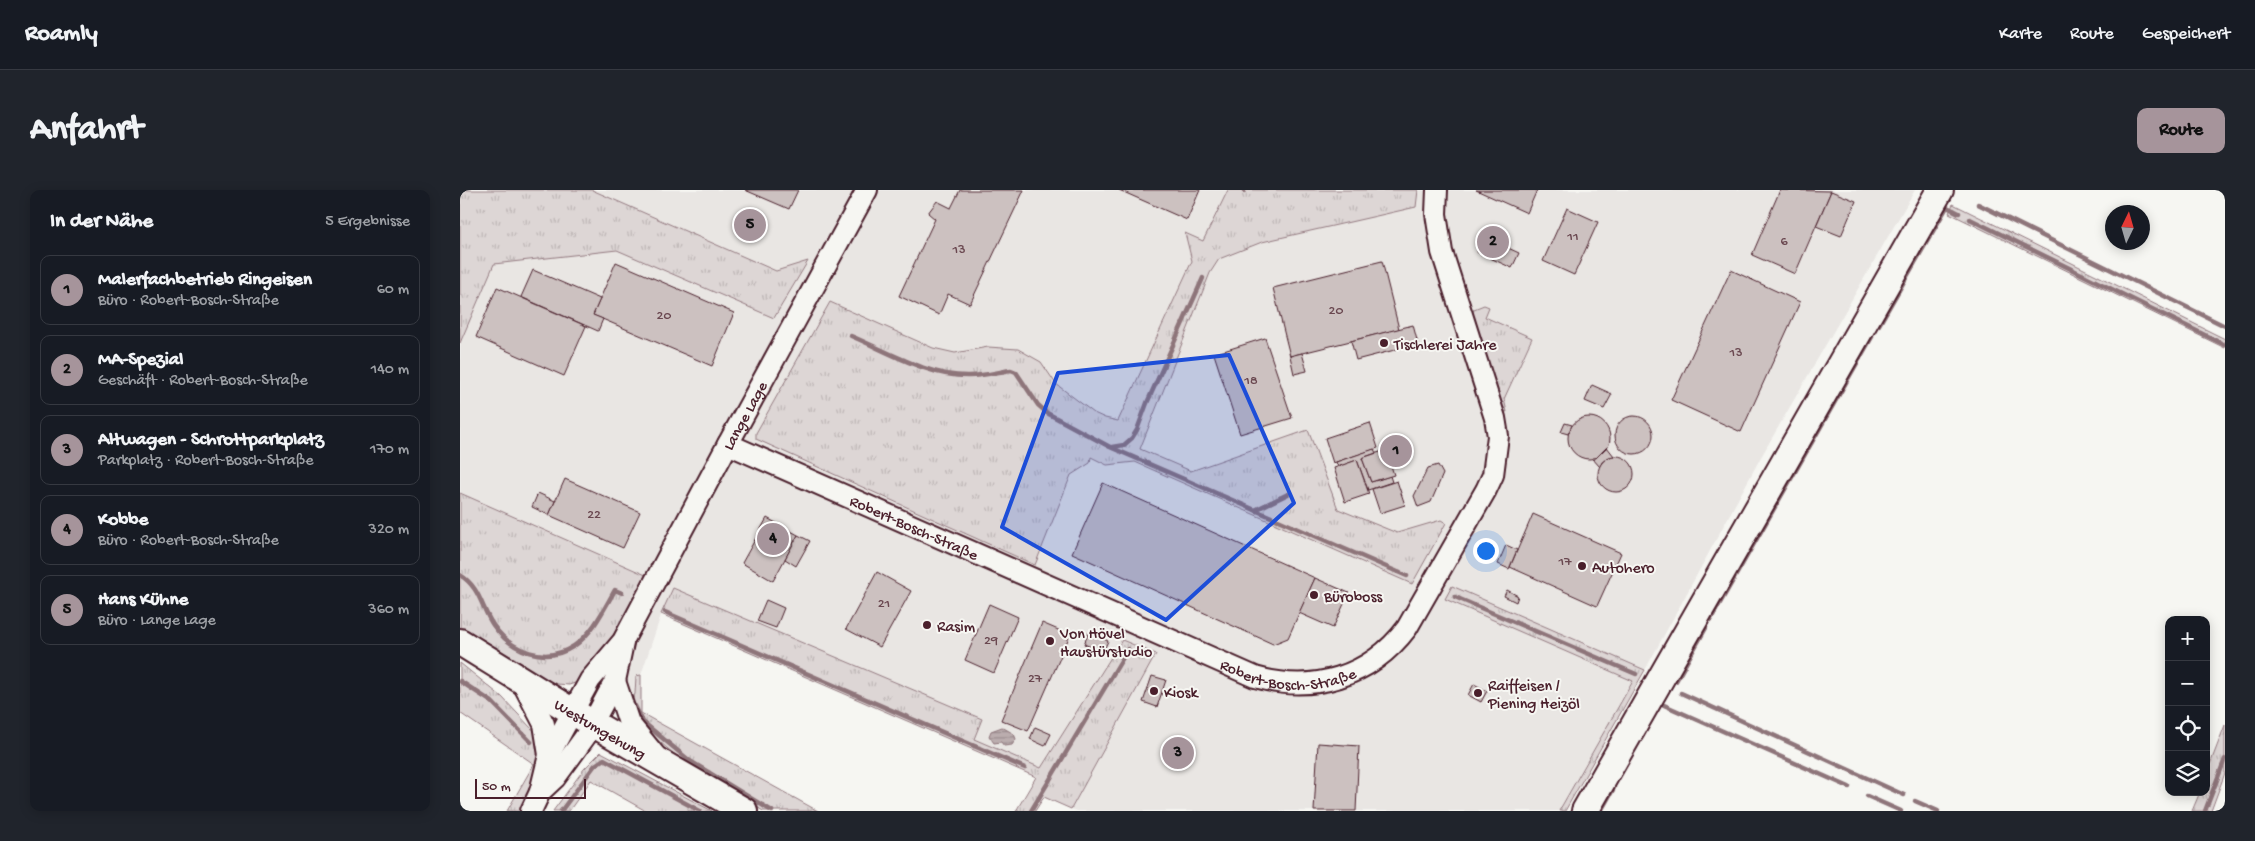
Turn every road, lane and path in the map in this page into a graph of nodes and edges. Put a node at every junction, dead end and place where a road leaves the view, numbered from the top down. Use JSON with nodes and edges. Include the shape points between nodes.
{"nodes":[{"id":1,"x":867,"y":190,"type":"edge"},
{"id":2,"x":1437,"y":190,"type":"edge"},
{"id":3,"x":1940,"y":190,"type":"edge"},
{"id":4,"x":728,"y":444,"type":"junction"},
{"id":5,"x":623,"y":641,"type":"junction"},
{"id":6,"x":460,"y":642,"type":"edge"},
{"id":7,"x":520,"y":680,"type":"junction"},
{"id":8,"x":616,"y":681,"type":"junction"},
{"id":9,"x":583,"y":717,"type":"junction"},
{"id":10,"x":549,"y":755,"type":"junction"},
{"id":11,"x":663,"y":764,"type":"junction"},
{"id":12,"x":540,"y":792,"type":"junction"},
{"id":13,"x":531,"y":811,"type":"edge"},
{"id":14,"x":744,"y":811,"type":"edge"},
{"id":15,"x":1585,"y":811,"type":"edge"}],
"edges":[{"from":1,"to":4,"type":"street","name":"Lange Lage"},
{"from":2,"to":4,"type":"street","name":"Robert-Bosch-Straße","via":[[1436,214],[1442,252],[1495,418],[1498,436],[1495,462],[1486,490],[1407,628],[1376,660],[1351,674],[1300,684],[1255,677]]},
{"from":3,"to":15,"type":"main road"},
{"from":4,"to":5,"type":"street","name":"Lange Lage"},
{"from":5,"to":8,"type":"street","name":"Lange Lage"},
{"from":5,"to":9,"type":"street","name":"Lange Lage","via":[[590,680]]},
{"from":6,"to":7,"type":"main road","name":"Westumgehung"},
{"from":7,"to":9,"type":"main road","name":"Westumgehung"},
{"from":7,"to":10,"type":"street","via":[[544,724]]},
{"from":8,"to":9,"type":"street","name":"Lange Lage"},
{"from":8,"to":11,"type":"street","name":"Lange Lage","via":[[629,723]]},
{"from":9,"to":10,"type":"street"},
{"from":9,"to":11,"type":"main road","name":"Westumgehung"},
{"from":9,"to":12,"type":"street","via":[[585,737],[555,778]]},
{"from":10,"to":12,"type":"street"},
{"from":11,"to":14,"type":"main road","name":"Westumgehung"},
{"from":12,"to":13,"type":"street"}]}
